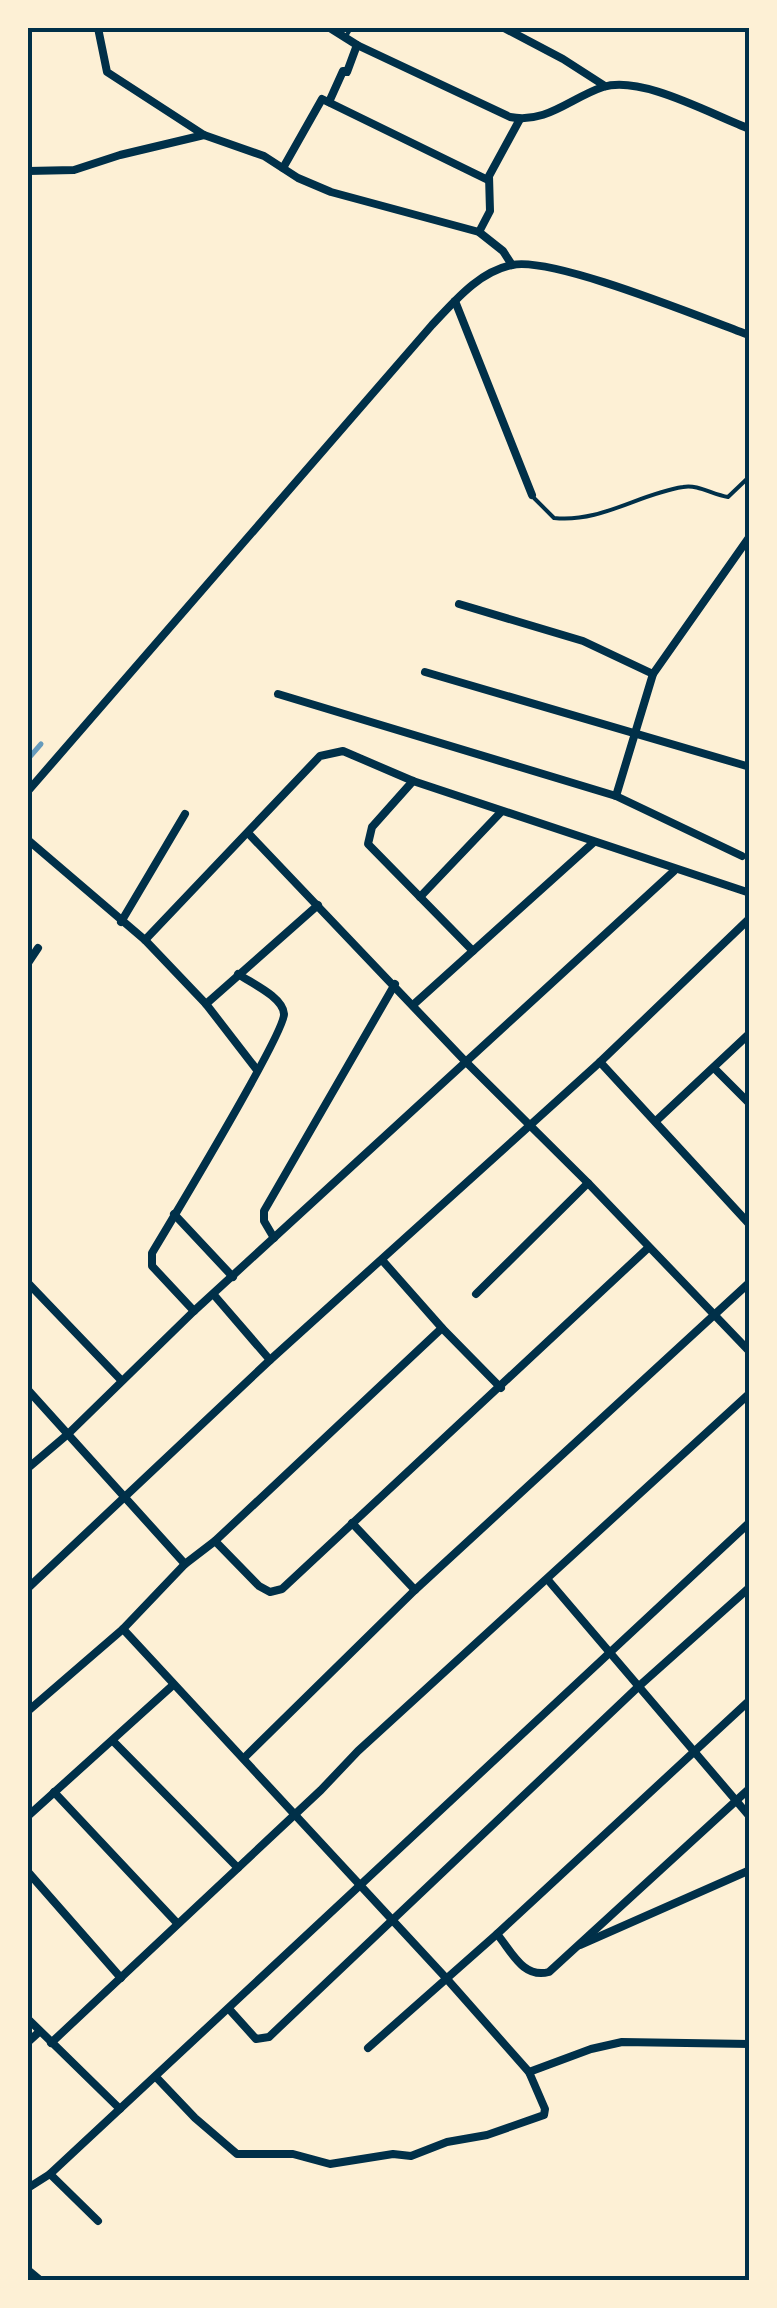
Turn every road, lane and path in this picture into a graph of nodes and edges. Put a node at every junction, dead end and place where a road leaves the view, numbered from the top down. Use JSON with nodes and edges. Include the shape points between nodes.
{"nodes":[{"id":1,"x":98,"y":28,"type":"edge"},
{"id":2,"x":330,"y":28,"type":"edge"},
{"id":3,"x":351,"y":28,"type":"edge"},
{"id":4,"x":504,"y":28,"type":"edge"},
{"id":5,"x":345,"y":38,"type":"junction"},
{"id":6,"x":358,"y":45,"type":"junction"},
{"id":7,"x":605,"y":86,"type":"junction"},
{"id":8,"x":326,"y":100,"type":"junction"},
{"id":9,"x":520,"y":119,"type":"junction"},
{"id":10,"x":750,"y":130,"type":"edge"},
{"id":11,"x":204,"y":134,"type":"junction"},
{"id":12,"x":283,"y":168,"type":"junction"},
{"id":13,"x":28,"y":171,"type":"edge"},
{"id":14,"x":488,"y":180,"type":"junction"},
{"id":15,"x":481,"y":233,"type":"junction"},
{"id":16,"x":512,"y":264,"type":"junction"},
{"id":17,"x":454,"y":301,"type":"junction"},
{"id":18,"x":749,"y":334,"type":"edge"},
{"id":19,"x":750,"y":476,"type":"edge"},
{"id":20,"x":532,"y":495,"type":"joint"},
{"id":21,"x":750,"y":536,"type":"edge"},
{"id":22,"x":459,"y":604,"type":"dead end"},
{"id":23,"x":425,"y":672,"type":"dead end"},
{"id":24,"x":653,"y":674,"type":"junction"},
{"id":25,"x":278,"y":694,"type":"dead end"},
{"id":26,"x":634,"y":734,"type":"junction"},
{"id":27,"x":750,"y":767,"type":"edge"},
{"id":28,"x":413,"y":781,"type":"junction"},
{"id":29,"x":28,"y":791,"type":"edge"},
{"id":30,"x":616,"y":796,"type":"junction"},
{"id":31,"x":501,"y":812,"type":"junction"},
{"id":32,"x":185,"y":814,"type":"dead end"},
{"id":33,"x":248,"y":833,"type":"junction"},
{"id":34,"x":28,"y":840,"type":"edge"},
{"id":35,"x":594,"y":842,"type":"junction"},
{"id":36,"x":742,"y":856,"type":"dead end"},
{"id":37,"x":674,"y":871,"type":"junction"},
{"id":38,"x":750,"y":893,"type":"edge"},
{"id":39,"x":420,"y":896,"type":"junction"},
{"id":40,"x":318,"y":905,"type":"junction"},
{"id":41,"x":121,"y":922,"type":"junction"},
{"id":42,"x":748,"y":923,"type":"edge"},
{"id":43,"x":145,"y":940,"type":"junction"},
{"id":44,"x":38,"y":948,"type":"dead end"},
{"id":45,"x":473,"y":951,"type":"junction"},
{"id":46,"x":28,"y":962,"type":"edge"},
{"id":47,"x":238,"y":974,"type":"junction"},
{"id":48,"x":395,"y":984,"type":"junction"},
{"id":49,"x":206,"y":1004,"type":"junction"},
{"id":50,"x":414,"y":1005,"type":"junction"},
{"id":51,"x":750,"y":1033,"type":"edge"},
{"id":52,"x":465,"y":1061,"type":"junction"},
{"id":53,"x":600,"y":1062,"type":"junction"},
{"id":54,"x":714,"y":1068,"type":"junction"},
{"id":55,"x":257,"y":1070,"type":"junction"},
{"id":56,"x":750,"y":1104,"type":"edge"},
{"id":57,"x":656,"y":1121,"type":"junction"},
{"id":58,"x":527,"y":1125,"type":"junction"},
{"id":59,"x":588,"y":1182,"type":"junction"},
{"id":60,"x":174,"y":1214,"type":"junction"},
{"id":61,"x":750,"y":1224,"type":"edge"},
{"id":62,"x":274,"y":1238,"type":"junction"},
{"id":63,"x":648,"y":1248,"type":"junction"},
{"id":64,"x":382,"y":1260,"type":"junction"},
{"id":65,"x":232,"y":1276,"type":"junction"},
{"id":66,"x":750,"y":1282,"type":"edge"},
{"id":67,"x":28,"y":1283,"type":"edge"},
{"id":68,"x":476,"y":1294,"type":"dead end"},
{"id":69,"x":214,"y":1295,"type":"junction"},
{"id":70,"x":194,"y":1311,"type":"junction"},
{"id":71,"x":716,"y":1314,"type":"junction"},
{"id":72,"x":442,"y":1328,"type":"junction"},
{"id":73,"x":750,"y":1352,"type":"edge"},
{"id":74,"x":270,"y":1360,"type":"junction"},
{"id":75,"x":121,"y":1380,"type":"junction"},
{"id":76,"x":501,"y":1388,"type":"junction"},
{"id":77,"x":28,"y":1390,"type":"edge"},
{"id":78,"x":750,"y":1392,"type":"edge"},
{"id":79,"x":68,"y":1434,"type":"junction"},
{"id":80,"x":28,"y":1468,"type":"edge"},
{"id":81,"x":124,"y":1498,"type":"junction"},
{"id":82,"x":750,"y":1522,"type":"edge"},
{"id":83,"x":352,"y":1523,"type":"junction"},
{"id":84,"x":214,"y":1541,"type":"junction"},
{"id":85,"x":185,"y":1564,"type":"junction"},
{"id":86,"x":548,"y":1580,"type":"junction"},
{"id":87,"x":750,"y":1587,"type":"edge"},
{"id":88,"x":28,"y":1588,"type":"edge"},
{"id":89,"x":415,"y":1590,"type":"junction"},
{"id":90,"x":123,"y":1628,"type":"junction"},
{"id":91,"x":610,"y":1654,"type":"junction"},
{"id":92,"x":172,"y":1686,"type":"junction"},
{"id":93,"x":638,"y":1688,"type":"junction"},
{"id":94,"x":750,"y":1700,"type":"edge"},
{"id":95,"x":28,"y":1711,"type":"edge"},
{"id":96,"x":114,"y":1741,"type":"junction"},
{"id":97,"x":692,"y":1752,"type":"junction"},
{"id":98,"x":244,"y":1758,"type":"junction"},
{"id":99,"x":750,"y":1788,"type":"edge"},
{"id":100,"x":54,"y":1792,"type":"junction"},
{"id":101,"x":736,"y":1800,"type":"junction"},
{"id":102,"x":296,"y":1814,"type":"junction"},
{"id":103,"x":28,"y":1816,"type":"edge"},
{"id":104,"x":750,"y":1817,"type":"edge"},
{"id":105,"x":238,"y":1868,"type":"junction"},
{"id":106,"x":750,"y":1870,"type":"edge"},
{"id":107,"x":28,"y":1872,"type":"edge"},
{"id":108,"x":358,"y":1885,"type":"junction"},
{"id":109,"x":392,"y":1921,"type":"junction"},
{"id":110,"x":177,"y":1923,"type":"junction"},
{"id":111,"x":497,"y":1934,"type":"junction"},
{"id":112,"x":574,"y":1948,"type":"junction"},
{"id":113,"x":121,"y":1978,"type":"junction"},
{"id":114,"x":446,"y":1978,"type":"junction"},
{"id":115,"x":229,"y":2009,"type":"junction"},
{"id":116,"x":28,"y":2018,"type":"edge"},
{"id":117,"x":39,"y":2032,"type":"junction"},
{"id":118,"x":28,"y":2042,"type":"edge"},
{"id":119,"x":51,"y":2043,"type":"junction"},
{"id":120,"x":750,"y":2044,"type":"edge"},
{"id":121,"x":368,"y":2048,"type":"dead end"},
{"id":122,"x":529,"y":2072,"type":"junction"},
{"id":123,"x":156,"y":2076,"type":"junction"},
{"id":124,"x":120,"y":2109,"type":"junction"},
{"id":125,"x":50,"y":2174,"type":"junction"},
{"id":126,"x":28,"y":2188,"type":"edge"},
{"id":127,"x":98,"y":2221,"type":"dead end"},
{"id":128,"x":28,"y":2270,"type":"edge"},
{"id":129,"x":40,"y":2280,"type":"edge"}],
"edges":[{"from":1,"to":11,"type":"street","via":[[107,72]]},
{"from":2,"to":5,"type":"street"},
{"from":3,"to":5,"type":"lane"},
{"from":4,"to":7,"type":"street"},
{"from":5,"to":6,"type":"street"},
{"from":6,"to":8,"type":"street"},
{"from":6,"to":9,"type":"street"},
{"from":7,"to":9,"type":"street","via":[[542,116]]},
{"from":7,"to":10,"type":"street","via":[[675,98]]},
{"from":8,"to":12,"type":"street"},
{"from":8,"to":14,"type":"street"},
{"from":9,"to":14,"type":"street"},
{"from":11,"to":12,"type":"street"},
{"from":11,"to":13,"type":"street","via":[[74,170]]},
{"from":12,"to":15,"type":"street","via":[[331,192]]},
{"from":14,"to":15,"type":"street","via":[[490,211]]},
{"from":15,"to":16,"type":"street"},
{"from":16,"to":17,"type":"street"},
{"from":16,"to":18,"type":"street","via":[[557,268]]},
{"from":17,"to":20,"type":"street"},
{"from":17,"to":29,"type":"street"},
{"from":19,"to":20,"type":"lane","via":[[728,496],[682,487],[572,519],[554,518]]},
{"from":21,"to":24,"type":"street"},
{"from":22,"to":24,"type":"street","via":[[583,641]]},
{"from":23,"to":26,"type":"street"},
{"from":24,"to":26,"type":"street"},
{"from":25,"to":30,"type":"street"},
{"from":26,"to":27,"type":"street"},
{"from":26,"to":30,"type":"street"},
{"from":28,"to":31,"type":"street"},
{"from":28,"to":33,"type":"street","via":[[343,751],[329,752]]},
{"from":28,"to":39,"type":"street","via":[[372,827],[368,844]]},
{"from":30,"to":36,"type":"street"},
{"from":31,"to":35,"type":"street"},
{"from":31,"to":39,"type":"street"},
{"from":32,"to":41,"type":"street"},
{"from":33,"to":40,"type":"street"},
{"from":33,"to":43,"type":"street"},
{"from":34,"to":41,"type":"street"},
{"from":35,"to":37,"type":"street"},
{"from":35,"to":45,"type":"street"},
{"from":37,"to":38,"type":"street"},
{"from":37,"to":52,"type":"street"},
{"from":39,"to":45,"type":"street"},
{"from":40,"to":47,"type":"street"},
{"from":40,"to":48,"type":"street"},
{"from":41,"to":43,"type":"street"},
{"from":42,"to":53,"type":"street"},
{"from":43,"to":49,"type":"street"},
{"from":44,"to":46,"type":"street"},
{"from":45,"to":50,"type":"street"},
{"from":47,"to":49,"type":"street"},
{"from":47,"to":55,"type":"street","via":[[280,1003],[284,1013]]},
{"from":48,"to":50,"type":"street"},
{"from":48,"to":62,"type":"street","via":[[264,1211]]},
{"from":49,"to":55,"type":"street"},
{"from":50,"to":52,"type":"street"},
{"from":51,"to":54,"type":"street"},
{"from":52,"to":58,"type":"street"},
{"from":52,"to":62,"type":"street"},
{"from":53,"to":57,"type":"street"},
{"from":53,"to":58,"type":"street"},
{"from":54,"to":56,"type":"street"},
{"from":54,"to":57,"type":"street"},
{"from":55,"to":60,"type":"street"},
{"from":57,"to":61,"type":"street"},
{"from":58,"to":59,"type":"street"},
{"from":58,"to":64,"type":"street"},
{"from":59,"to":63,"type":"street"},
{"from":59,"to":68,"type":"street"},
{"from":60,"to":65,"type":"street"},
{"from":60,"to":70,"type":"street","via":[[151,1261]]},
{"from":62,"to":65,"type":"street"},
{"from":63,"to":71,"type":"street"},
{"from":63,"to":76,"type":"street"},
{"from":64,"to":72,"type":"street"},
{"from":64,"to":74,"type":"street"},
{"from":65,"to":69,"type":"street"},
{"from":66,"to":71,"type":"street"},
{"from":67,"to":75,"type":"street"},
{"from":69,"to":70,"type":"street"},
{"from":69,"to":74,"type":"street"},
{"from":70,"to":75,"type":"street"},
{"from":71,"to":73,"type":"street"},
{"from":71,"to":89,"type":"street"},
{"from":72,"to":76,"type":"street"},
{"from":72,"to":84,"type":"street"},
{"from":74,"to":81,"type":"street"},
{"from":75,"to":79,"type":"street"},
{"from":76,"to":83,"type":"street"},
{"from":77,"to":79,"type":"street"},
{"from":78,"to":86,"type":"street"},
{"from":79,"to":80,"type":"street"},
{"from":79,"to":81,"type":"street"},
{"from":81,"to":85,"type":"street"},
{"from":81,"to":88,"type":"street"},
{"from":82,"to":91,"type":"street"},
{"from":83,"to":84,"type":"street","via":[[276,1591],[259,1586]]},
{"from":83,"to":89,"type":"street"},
{"from":84,"to":85,"type":"street"},
{"from":85,"to":90,"type":"street"},
{"from":86,"to":91,"type":"street"},
{"from":86,"to":102,"type":"street"},
{"from":87,"to":93,"type":"street"},
{"from":89,"to":98,"type":"street"},
{"from":90,"to":92,"type":"street"},
{"from":90,"to":95,"type":"street"},
{"from":91,"to":93,"type":"street"},
{"from":91,"to":108,"type":"street"},
{"from":92,"to":96,"type":"street"},
{"from":92,"to":98,"type":"street"},
{"from":93,"to":97,"type":"street"},
{"from":93,"to":109,"type":"street"},
{"from":94,"to":97,"type":"street"},
{"from":96,"to":100,"type":"street"},
{"from":96,"to":105,"type":"street"},
{"from":97,"to":101,"type":"street"},
{"from":97,"to":111,"type":"street"},
{"from":98,"to":102,"type":"street"},
{"from":99,"to":101,"type":"street"},
{"from":100,"to":103,"type":"street"},
{"from":100,"to":110,"type":"street"},
{"from":101,"to":104,"type":"street"},
{"from":101,"to":112,"type":"street"},
{"from":102,"to":105,"type":"street"},
{"from":102,"to":108,"type":"street"},
{"from":105,"to":110,"type":"street"},
{"from":106,"to":112,"type":"street"},
{"from":107,"to":113,"type":"street"},
{"from":108,"to":109,"type":"street"},
{"from":108,"to":115,"type":"street"},
{"from":109,"to":114,"type":"street"},
{"from":109,"to":115,"type":"street","via":[[263,2040]]},
{"from":110,"to":113,"type":"street"},
{"from":111,"to":112,"type":"street","via":[[533,1974],[549,1972]]},
{"from":111,"to":114,"type":"street"},
{"from":113,"to":119,"type":"street"},
{"from":114,"to":121,"type":"street"},
{"from":114,"to":122,"type":"street"},
{"from":115,"to":123,"type":"street"},
{"from":116,"to":117,"type":"street"},
{"from":117,"to":118,"type":"street"},
{"from":117,"to":119,"type":"street"},
{"from":119,"to":124,"type":"street"},
{"from":120,"to":122,"type":"street","via":[[622,2042]]},
{"from":122,"to":123,"type":"street","via":[[546,2109],[541,2117],[413,2155],[330,2164],[293,2154],[237,2154]]},
{"from":123,"to":124,"type":"street"},
{"from":124,"to":125,"type":"street"},
{"from":125,"to":126,"type":"street"},
{"from":125,"to":127,"type":"street"},
{"from":128,"to":129,"type":"street"}]}
